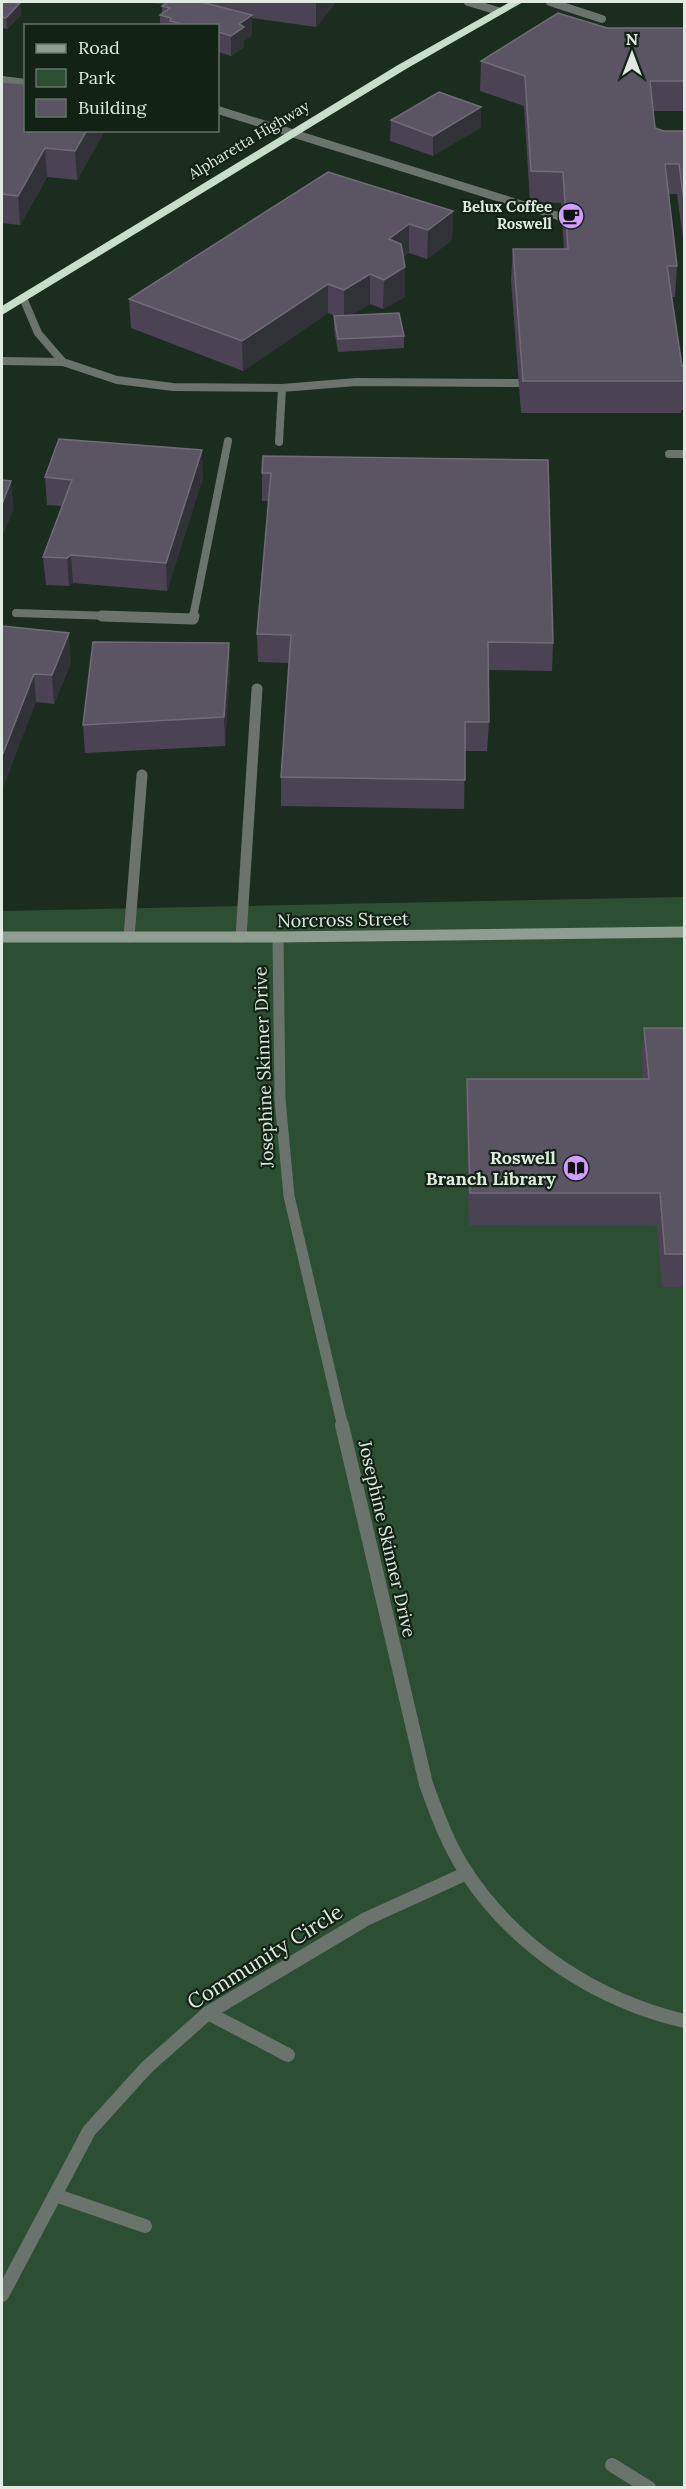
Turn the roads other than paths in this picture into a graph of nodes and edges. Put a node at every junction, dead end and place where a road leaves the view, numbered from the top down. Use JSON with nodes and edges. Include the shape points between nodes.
{"nodes":[{"id":1,"x":468,"y":2,"type":"edge"},
{"id":2,"x":517,"y":2,"type":"edge"},
{"id":3,"x":550,"y":2,"type":"edge"},
{"id":4,"x":498,"y":11,"type":"junction"},
{"id":5,"x":602,"y":19,"type":"dead end"},
{"id":6,"x":2,"y":80,"type":"edge"},
{"id":7,"x":24,"y":83,"type":"edge"},
{"id":8,"x":219,"y":110,"type":"edge"},
{"id":9,"x":293,"y":132,"type":"junction"},
{"id":10,"x":558,"y":216,"type":"dead end"},
{"id":11,"x":23,"y":298,"type":"junction"},
{"id":12,"x":2,"y":311,"type":"edge"},
{"id":13,"x":2,"y":361,"type":"edge"},
{"id":14,"x":63,"y":362,"type":"junction"},
{"id":15,"x":522,"y":383,"type":"edge"},
{"id":16,"x":282,"y":388,"type":"junction"},
{"id":17,"x":228,"y":441,"type":"dead end"},
{"id":18,"x":279,"y":442,"type":"dead end"},
{"id":19,"x":669,"y":454,"type":"dead end"},
{"id":20,"x":684,"y":454,"type":"edge"},
{"id":21,"x":16,"y":613,"type":"dead end"},
{"id":22,"x":257,"y":689,"type":"dead end"},
{"id":23,"x":142,"y":776,"type":"dead end"},
{"id":24,"x":684,"y":932,"type":"edge"},
{"id":25,"x":2,"y":937,"type":"edge"},
{"id":26,"x":129,"y":937,"type":"junction"},
{"id":27,"x":241,"y":937,"type":"junction"},
{"id":28,"x":279,"y":937,"type":"junction"},
{"id":29,"x":466,"y":1873,"type":"junction"},
{"id":30,"x":208,"y":2013,"type":"junction"},
{"id":31,"x":684,"y":2021,"type":"edge"},
{"id":32,"x":288,"y":2055,"type":"dead end"},
{"id":33,"x":55,"y":2195,"type":"junction"},
{"id":34,"x":145,"y":2226,"type":"dead end"},
{"id":35,"x":2,"y":2295,"type":"edge"},
{"id":36,"x":612,"y":2465,"type":"dead end"},
{"id":37,"x":649,"y":2487,"type":"edge"}],
"edges":[{"from":1,"to":4,"type":"street"},
{"from":2,"to":4,"type":"highway","name":"Alpharetta Highway"},
{"from":3,"to":5,"type":"street"},
{"from":4,"to":9,"type":"highway","name":"Alpharetta Highway"},
{"from":6,"to":7,"type":"street"},
{"from":8,"to":9,"type":"street"},
{"from":9,"to":10,"type":"street"},
{"from":9,"to":11,"type":"highway","name":"Alpharetta Highway"},
{"from":11,"to":12,"type":"highway","name":"Alpharetta Highway"},
{"from":11,"to":14,"type":"street","via":[[34,329],[48,350]]},
{"from":13,"to":14,"type":"street"},
{"from":14,"to":16,"type":"street","via":[[117,380],[173,387]]},
{"from":15,"to":16,"type":"street","via":[[356,382]]},
{"from":16,"to":18,"type":"street"},
{"from":17,"to":21,"type":"street","via":[[193,619]]},
{"from":19,"to":20,"type":"street"},
{"from":22,"to":27,"type":"street"},
{"from":23,"to":26,"type":"street"},
{"from":24,"to":28,"type":"street","name":"Norcross Street"},
{"from":25,"to":26,"type":"street","name":"Norcross Street"},
{"from":26,"to":27,"type":"street","name":"Norcross Street"},
{"from":27,"to":28,"type":"street","name":"Norcross Street"},
{"from":28,"to":29,"type":"street","name":"Josephine Skinner Drive","via":[[278,996],[289,1196],[426,1784],[441,1828]]},
{"from":29,"to":30,"type":"street","name":"Community Circle","via":[[366,1919]]},
{"from":29,"to":31,"type":"street","name":"Josephine Skinner Drive","via":[[501,1916],[534,1947],[575,1975],[618,2000]]},
{"from":30,"to":32,"type":"street"},
{"from":30,"to":33,"type":"street","name":"Community Circle","via":[[147,2067],[89,2131]]},
{"from":33,"to":34,"type":"street"},
{"from":33,"to":35,"type":"street","name":"Community Circle"},
{"from":36,"to":37,"type":"street"}]}
